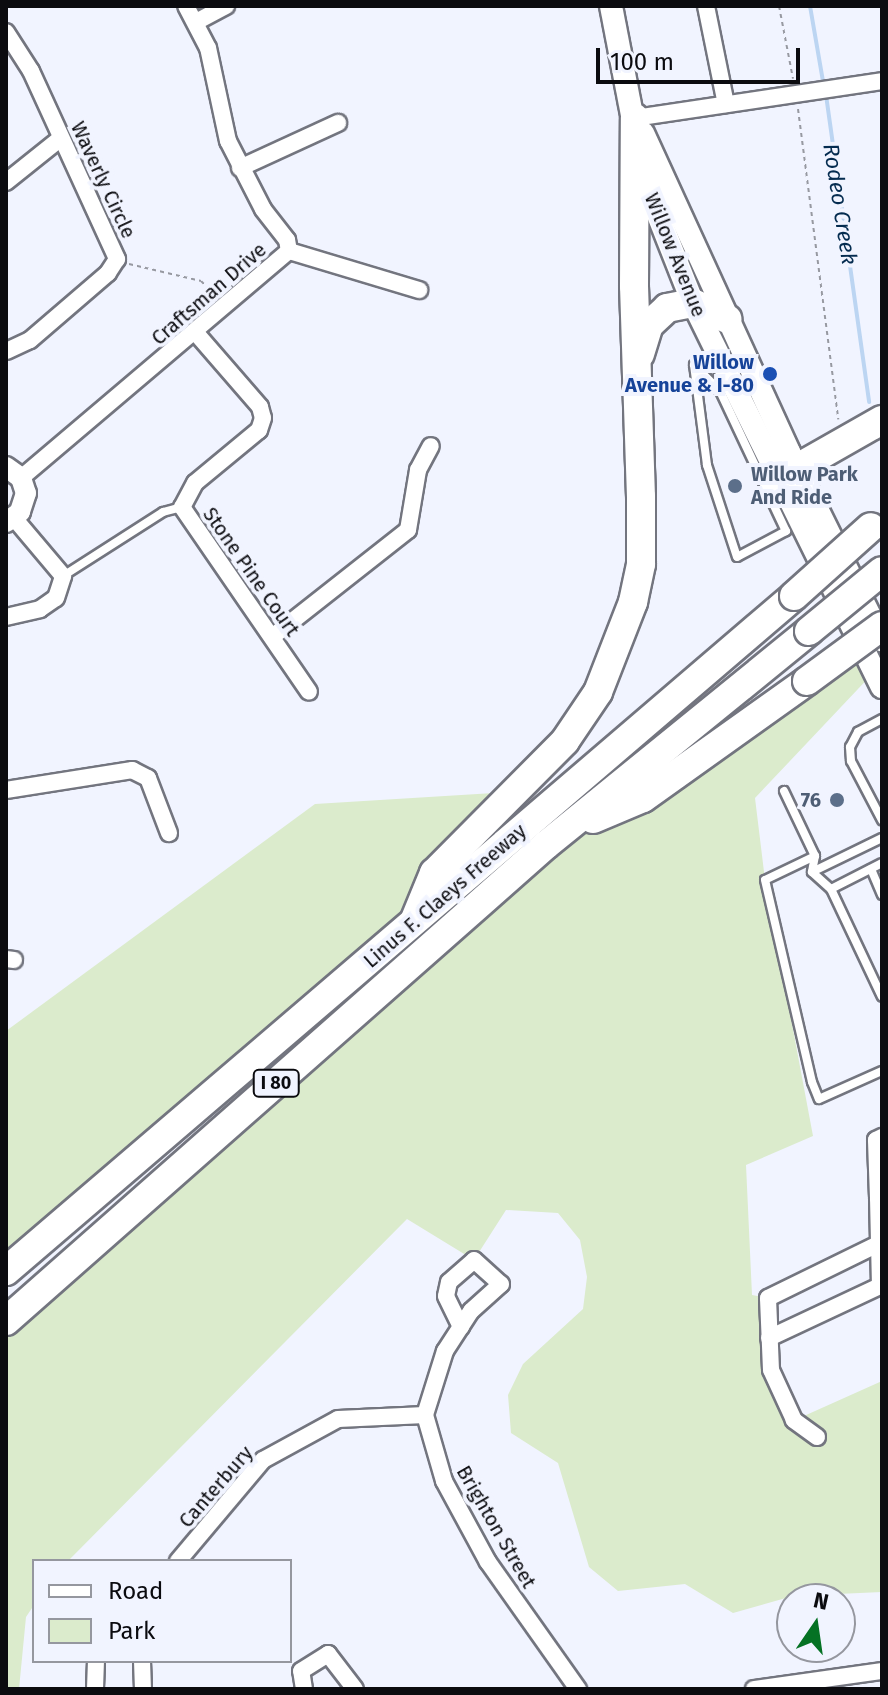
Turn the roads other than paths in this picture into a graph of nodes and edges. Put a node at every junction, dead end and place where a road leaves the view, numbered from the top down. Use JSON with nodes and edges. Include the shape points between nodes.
{"nodes":[{"id":1,"x":186,"y":6,"type":"edge"},
{"id":2,"x":226,"y":6,"type":"edge"},
{"id":3,"x":611,"y":6,"type":"edge"},
{"id":4,"x":706,"y":6,"type":"edge"},
{"id":5,"x":196,"y":22,"type":"junction"},
{"id":6,"x":6,"y":32,"type":"edge"},
{"id":7,"x":882,"y":81,"type":"edge"},
{"id":8,"x":726,"y":104,"type":"junction"},
{"id":9,"x":635,"y":118,"type":"junction"},
{"id":10,"x":338,"y":123,"type":"dead end"},
{"id":11,"x":61,"y":138,"type":"junction"},
{"id":12,"x":240,"y":168,"type":"junction"},
{"id":13,"x":6,"y":182,"type":"edge"},
{"id":14,"x":289,"y":251,"type":"junction"},
{"id":15,"x":419,"y":290,"type":"dead end"},
{"id":16,"x":693,"y":303,"type":"junction"},
{"id":17,"x":733,"y":331,"type":"junction"},
{"id":18,"x":196,"y":333,"type":"junction"},
{"id":19,"x":6,"y":351,"type":"edge"},
{"id":20,"x":718,"y":353,"type":"junction"},
{"id":21,"x":694,"y":365,"type":"junction"},
{"id":22,"x":636,"y":366,"type":"junction"},
{"id":23,"x":882,"y":420,"type":"edge"},
{"id":24,"x":431,"y":446,"type":"dead end"},
{"id":25,"x":13,"y":472,"type":"edge"},
{"id":26,"x":788,"y":474,"type":"junction"},
{"id":27,"x":182,"y":507,"type":"junction"},
{"id":28,"x":10,"y":520,"type":"edge"},
{"id":29,"x":877,"y":523,"type":"edge"},
{"id":30,"x":882,"y":571,"type":"edge"},
{"id":31,"x":63,"y":576,"type":"junction"},
{"id":32,"x":6,"y":617,"type":"edge"},
{"id":33,"x":882,"y":626,"type":"edge"},
{"id":34,"x":272,"y":637,"type":"junction"},
{"id":35,"x":882,"y":640,"type":"edge"},
{"id":36,"x":882,"y":687,"type":"edge"},
{"id":37,"x":309,"y":692,"type":"dead end"},
{"id":38,"x":882,"y":719,"type":"edge"},
{"id":39,"x":6,"y":790,"type":"edge"},
{"id":40,"x":784,"y":791,"type":"dead end"},
{"id":41,"x":882,"y":820,"type":"edge"},
{"id":42,"x":573,"y":825,"type":"junction"},
{"id":43,"x":169,"y":833,"type":"dead end"},
{"id":44,"x":882,"y":838,"type":"edge"},
{"id":45,"x":815,"y":856,"type":"junction"},
{"id":46,"x":882,"y":863,"type":"edge"},
{"id":47,"x":871,"y":869,"type":"junction"},
{"id":48,"x":812,"y":872,"type":"junction"},
{"id":49,"x":831,"y":889,"type":"junction"},
{"id":50,"x":882,"y":895,"type":"edge"},
{"id":51,"x":413,"y":924,"type":"junction"},
{"id":52,"x":882,"y":997,"type":"edge"},
{"id":53,"x":882,"y":1071,"type":"edge"},
{"id":54,"x":882,"y":1137,"type":"edge"},
{"id":55,"x":880,"y":1197,"type":"edge"},
{"id":56,"x":878,"y":1244,"type":"junction"},
{"id":57,"x":6,"y":1271,"type":"edge"},
{"id":58,"x":6,"y":1321,"type":"edge"},
{"id":59,"x":461,"y":1327,"type":"dead end"},
{"id":60,"x":769,"y":1338,"type":"junction"},
{"id":61,"x":425,"y":1415,"type":"junction"},
{"id":62,"x":817,"y":1437,"type":"dead end"},
{"id":63,"x":180,"y":1559,"type":"edge"},
{"id":64,"x":96,"y":1663,"type":"edge"},
{"id":65,"x":142,"y":1663,"type":"edge"},
{"id":66,"x":882,"y":1671,"type":"edge"},
{"id":67,"x":95,"y":1689,"type":"edge"},
{"id":68,"x":143,"y":1689,"type":"edge"},
{"id":69,"x":304,"y":1689,"type":"edge"},
{"id":70,"x":355,"y":1689,"type":"edge"},
{"id":71,"x":578,"y":1689,"type":"edge"},
{"id":72,"x":754,"y":1689,"type":"edge"}],
"edges":[{"from":1,"to":5,"type":"street","name":"Craftsman Drive"},
{"from":2,"to":5,"type":"street"},
{"from":3,"to":9,"type":"main road","name":"Willow Avenue"},
{"from":4,"to":8,"type":"street"},
{"from":5,"to":12,"type":"street","name":"Craftsman Drive"},
{"from":6,"to":11,"type":"street","name":"Waverly Circle","via":[[31,71]]},
{"from":7,"to":8,"type":"street"},
{"from":8,"to":9,"type":"street"},
{"from":9,"to":16,"type":"main road","name":"Willow Avenue","via":[[645,182]]},
{"from":9,"to":17,"type":"main road","name":"Willow Avenue","via":[[665,171]]},
{"from":9,"to":22,"type":"highway"},
{"from":10,"to":12,"type":"street"},
{"from":11,"to":13,"type":"street"},
{"from":11,"to":19,"type":"street","name":"Waverly Circle","via":[[117,259],[108,273],[30,340]]},
{"from":12,"to":14,"type":"street","name":"Craftsman Drive"},
{"from":14,"to":15,"type":"street"},
{"from":14,"to":18,"type":"street","name":"Craftsman Drive"},
{"from":16,"to":17,"type":"highway"},
{"from":16,"to":20,"type":"main road","name":"Willow Avenue"},
{"from":16,"to":22,"type":"highway","via":[[667,308],[649,325]]},
{"from":17,"to":20,"type":"lane"},
{"from":17,"to":26,"type":"main road","name":"Willow Avenue"},
{"from":18,"to":25,"type":"street","name":"Craftsman Drive"},
{"from":18,"to":27,"type":"street","name":"Stone Pine Court","via":[[260,407],[263,418],[259,430],[195,483]]},
{"from":20,"to":21,"type":"lane"},
{"from":20,"to":26,"type":"main road","name":"Willow Avenue"},
{"from":21,"to":21,"type":"lane","via":[[707,465],[737,557],[786,531],[720,391]]},
{"from":22,"to":51,"type":"highway","via":[[641,564],[623,639],[598,692],[565,741],[434,873]]},
{"from":23,"to":26,"type":"highway"},
{"from":24,"to":34,"type":"street","via":[[418,470],[408,530]]},
{"from":25,"to":28,"type":"street","via":[[25,501]]},
{"from":26,"to":35,"type":"main road","name":"Willow Avenue"},
{"from":26,"to":36,"type":"main road","name":"Willow Avenue"},
{"from":27,"to":31,"type":"lane","via":[[163,512]]},
{"from":27,"to":34,"type":"street","name":"Stone Pine Court"},
{"from":28,"to":31,"type":"street"},
{"from":29,"to":51,"type":"highway","name":"Linus F. Claeys Freeway","number":"I 80","bridge":true},
{"from":30,"to":42,"type":"highway","name":"Linus F. Claeys Freeway","number":"I 80","bridge":true},
{"from":31,"to":32,"type":"street","via":[[56,598],[48,604]]},
{"from":33,"to":42,"type":"highway","bridge":true,"via":[[643,798]]},
{"from":34,"to":37,"type":"street","name":"Stone Pine Court"},
{"from":38,"to":41,"type":"lane","via":[[858,732],[850,747],[851,761]]},
{"from":39,"to":43,"type":"street","via":[[132,770],[148,778]]},
{"from":40,"to":45,"type":"lane"},
{"from":42,"to":58,"type":"highway","name":"Linus F. Claeys Freeway","number":"I 80"},
{"from":44,"to":48,"type":"lane"},
{"from":45,"to":48,"type":"lane"},
{"from":45,"to":53,"type":"lane","via":[[765,880],[812,1082],[819,1099]]},
{"from":46,"to":47,"type":"lane"},
{"from":47,"to":49,"type":"lane"},
{"from":47,"to":50,"type":"lane"},
{"from":48,"to":49,"type":"lane"},
{"from":49,"to":52,"type":"lane"},
{"from":51,"to":57,"type":"highway","name":"Linus F. Claeys Freeway","number":"I 80"},
{"from":54,"to":55,"type":"street","via":[[876,1140]]},
{"from":55,"to":56,"type":"street"},
{"from":56,"to":60,"type":"street","via":[[768,1298]]},
{"from":56,"to":60,"type":"street","via":[[880,1286]]},
{"from":59,"to":61,"type":"street","via":[[445,1351]]},
{"from":60,"to":62,"type":"street","via":[[771,1370],[794,1420]]},
{"from":61,"to":63,"type":"street","name":"Canterbury","via":[[338,1419],[263,1460]]},
{"from":61,"to":71,"type":"street","name":"Brighton Street","via":[[444,1481],[488,1562]]},
{"from":64,"to":67,"type":"street"},
{"from":65,"to":68,"type":"street"},
{"from":66,"to":72,"type":"street"},
{"from":69,"to":70,"type":"street","via":[[301,1671],[328,1654]]}]}
